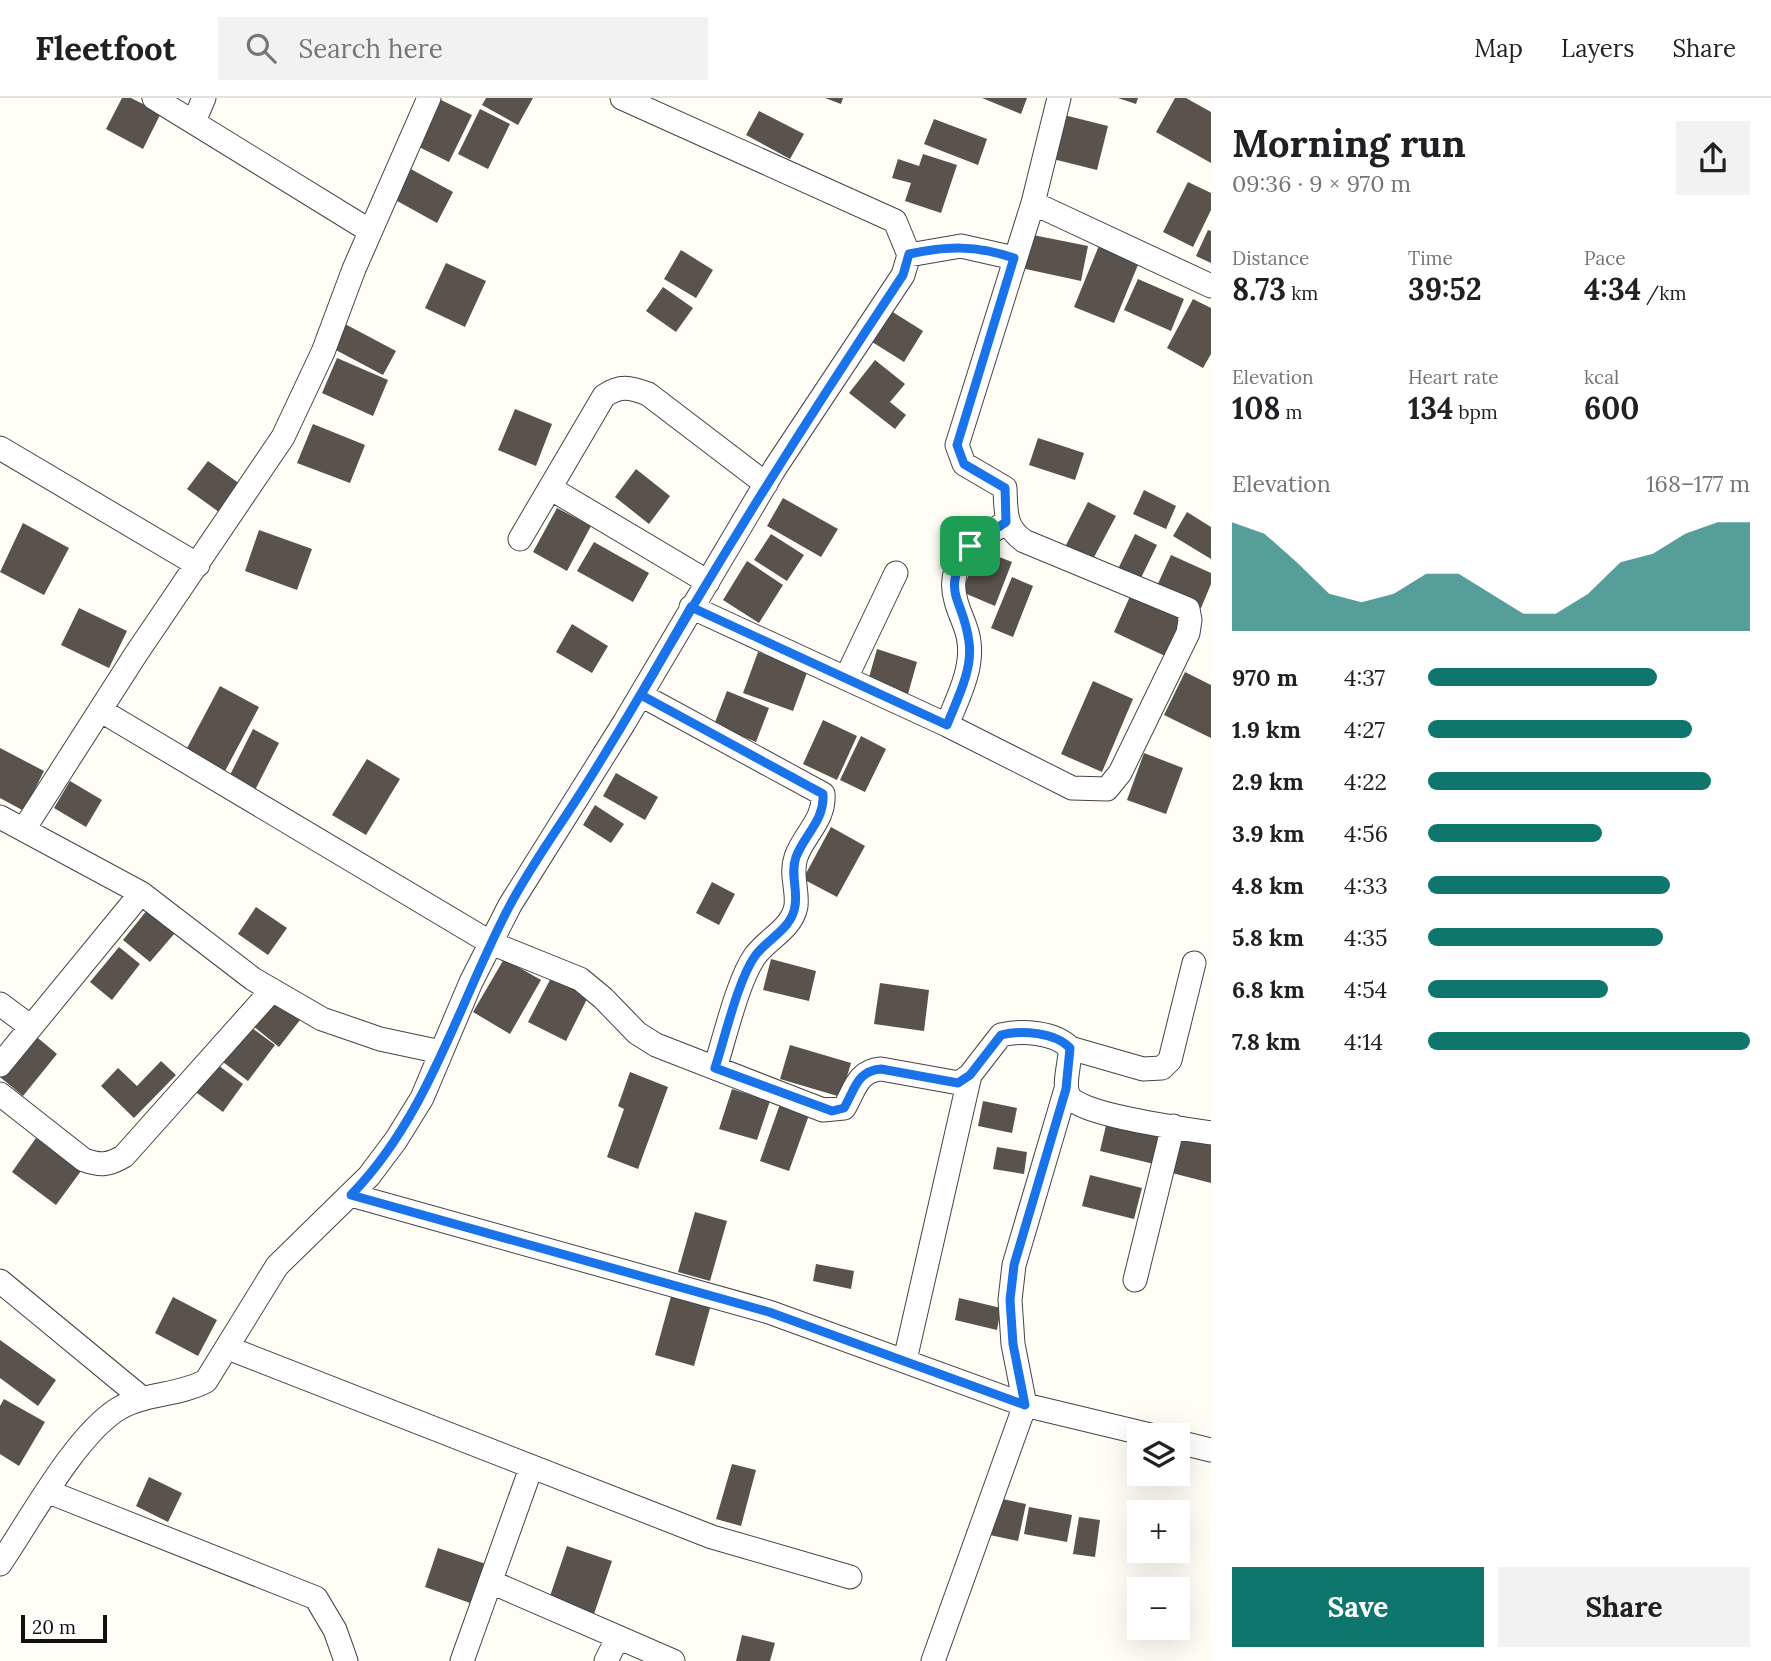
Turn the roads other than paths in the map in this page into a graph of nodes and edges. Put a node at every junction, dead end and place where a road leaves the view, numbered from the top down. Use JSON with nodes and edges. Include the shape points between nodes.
{"nodes":[{"id":1,"x":154,"y":98,"type":"edge"},
{"id":2,"x":204,"y":98,"type":"edge"},
{"id":3,"x":429,"y":98,"type":"edge"},
{"id":4,"x":622,"y":98,"type":"edge"},
{"id":5,"x":1059,"y":98,"type":"edge"},
{"id":6,"x":194,"y":121,"type":"junction"},
{"id":7,"x":1033,"y":203,"type":"junction"},
{"id":8,"x":370,"y":231,"type":"junction"},
{"id":9,"x":909,"y":254,"type":"junction"},
{"id":10,"x":1014,"y":258,"type":"junction"},
{"id":11,"x":1211,"y":286,"type":"edge"},
{"id":12,"x":0,"y":448,"type":"edge"},
{"id":13,"x":766,"y":484,"type":"junction"},
{"id":14,"x":550,"y":488,"type":"junction"},
{"id":15,"x":1006,"y":522,"type":"junction"},
{"id":16,"x":520,"y":539,"type":"dead end"},
{"id":17,"x":198,"y":565,"type":"junction"},
{"id":18,"x":896,"y":573,"type":"dead end"},
{"id":19,"x":708,"y":582,"type":"junction"},
{"id":20,"x":691,"y":607,"type":"junction"},
{"id":21,"x":1201,"y":625,"type":"edge"},
{"id":22,"x":846,"y":678,"type":"junction"},
{"id":23,"x":641,"y":695,"type":"junction"},
{"id":24,"x":100,"y":710,"type":"junction"},
{"id":25,"x":947,"y":725,"type":"junction"},
{"id":26,"x":0,"y":817,"type":"edge"},
{"id":27,"x":24,"y":829,"type":"junction"},
{"id":28,"x":141,"y":893,"type":"junction"},
{"id":29,"x":491,"y":943,"type":"junction"},
{"id":30,"x":1194,"y":963,"type":"dead end"},
{"id":31,"x":272,"y":990,"type":"junction"},
{"id":32,"x":0,"y":1004,"type":"edge"},
{"id":33,"x":31,"y":1027,"type":"junction"},
{"id":34,"x":1070,"y":1048,"type":"junction"},
{"id":35,"x":441,"y":1052,"type":"junction"},
{"id":36,"x":0,"y":1065,"type":"edge"},
{"id":37,"x":715,"y":1068,"type":"junction"},
{"id":38,"x":970,"y":1075,"type":"junction"},
{"id":39,"x":1066,"y":1089,"type":"junction"},
{"id":40,"x":0,"y":1094,"type":"edge"},
{"id":41,"x":1173,"y":1126,"type":"junction"},
{"id":42,"x":1211,"y":1133,"type":"edge"},
{"id":43,"x":351,"y":1195,"type":"junction"},
{"id":44,"x":1135,"y":1280,"type":"dead end"},
{"id":45,"x":0,"y":1281,"type":"edge"},
{"id":46,"x":228,"y":1348,"type":"junction"},
{"id":47,"x":905,"y":1360,"type":"junction"},
{"id":48,"x":143,"y":1399,"type":"junction"},
{"id":49,"x":1025,"y":1405,"type":"junction"},
{"id":50,"x":1127,"y":1429,"type":"edge"},
{"id":51,"x":1190,"y":1445,"type":"edge"},
{"id":52,"x":1211,"y":1450,"type":"edge"},
{"id":53,"x":531,"y":1468,"type":"junction"},
{"id":54,"x":49,"y":1492,"type":"junction"},
{"id":55,"x":0,"y":1564,"type":"edge"},
{"id":56,"x":850,"y":1577,"type":"dead end"},
{"id":57,"x":491,"y":1582,"type":"junction"},
{"id":58,"x":618,"y":1637,"type":"junction"},
{"id":59,"x":346,"y":1661,"type":"edge"},
{"id":60,"x":462,"y":1661,"type":"edge"},
{"id":61,"x":606,"y":1661,"type":"edge"},
{"id":62,"x":673,"y":1661,"type":"edge"},
{"id":63,"x":933,"y":1661,"type":"edge"}],
"edges":[{"from":1,"to":6,"type":"street"},
{"from":2,"to":6,"type":"street"},
{"from":3,"to":8,"type":"street"},
{"from":4,"to":9,"type":"street","via":[[895,220]]},
{"from":5,"to":7,"type":"street"},
{"from":6,"to":8,"type":"street"},
{"from":7,"to":10,"type":"street"},
{"from":7,"to":11,"type":"street"},
{"from":8,"to":17,"type":"street","via":[[323,352],[283,437]]},
{"from":9,"to":10,"type":"street","via":[[961,246]]},
{"from":9,"to":13,"type":"street","via":[[903,275]]},
{"from":10,"to":15,"type":"street","via":[[957,445],[964,464],[1005,488]]},
{"from":12,"to":17,"type":"street"},
{"from":13,"to":14,"type":"street","via":[[648,394],[617,388],[604,396]]},
{"from":13,"to":19,"type":"street"},
{"from":14,"to":16,"type":"street"},
{"from":14,"to":19,"type":"street"},
{"from":15,"to":21,"type":"street","via":[[1024,541],[1176,604]]},
{"from":15,"to":25,"type":"street","via":[[970,546],[957,566],[953,590],[969,641],[969,659]]},
{"from":17,"to":24,"type":"street"},
{"from":18,"to":22,"type":"street"},
{"from":19,"to":20,"type":"street"},
{"from":20,"to":22,"type":"street"},
{"from":20,"to":23,"type":"street"},
{"from":21,"to":25,"type":"street","via":[[1188,633],[1107,789],[1072,788]]},
{"from":22,"to":25,"type":"street"},
{"from":23,"to":29,"type":"street"},
{"from":23,"to":37,"type":"street","via":[[823,794],[820,818],[796,856],[796,906],[749,967]]},
{"from":24,"to":27,"type":"street"},
{"from":24,"to":29,"type":"street"},
{"from":26,"to":27,"type":"street"},
{"from":27,"to":28,"type":"street"},
{"from":28,"to":31,"type":"street"},
{"from":28,"to":33,"type":"street"},
{"from":29,"to":35,"type":"street"},
{"from":29,"to":37,"type":"street","via":[[580,979],[656,1045]]},
{"from":30,"to":34,"type":"street","via":[[1170,1060],[1162,1068],[1143,1069]]},
{"from":31,"to":35,"type":"street","via":[[331,1022],[380,1039]]},
{"from":31,"to":40,"type":"street","via":[[124,1156],[110,1165],[83,1160]]},
{"from":32,"to":33,"type":"street"},
{"from":33,"to":36,"type":"street"},
{"from":34,"to":38,"type":"street","via":[[1063,1040],[1028,1033],[1001,1035]]},
{"from":34,"to":39,"type":"street"},
{"from":35,"to":43,"type":"street","via":[[422,1098],[396,1140]]},
{"from":37,"to":38,"type":"street","via":[[832,1111],[844,1108],[859,1077],[869,1070],[950,1083]]},
{"from":38,"to":47,"type":"street"},
{"from":39,"to":41,"type":"street","via":[[1074,1103],[1094,1111]]},
{"from":39,"to":49,"type":"street","via":[[1014,1265],[1010,1300],[1013,1344]]},
{"from":41,"to":42,"type":"street"},
{"from":41,"to":44,"type":"street"},
{"from":43,"to":46,"type":"street","via":[[277,1266]]},
{"from":43,"to":47,"type":"street","via":[[769,1312]]},
{"from":45,"to":48,"type":"street"},
{"from":46,"to":48,"type":"street","via":[[206,1381],[172,1395]]},
{"from":46,"to":53,"type":"street"},
{"from":47,"to":49,"type":"street"},
{"from":48,"to":54,"type":"street","via":[[119,1408],[95,1429]]},
{"from":49,"to":50,"type":"street"},
{"from":49,"to":63,"type":"street"},
{"from":51,"to":52,"type":"street"},
{"from":53,"to":56,"type":"street","via":[[712,1537]]},
{"from":53,"to":57,"type":"street"},
{"from":54,"to":55,"type":"street"},
{"from":54,"to":59,"type":"street","via":[[316,1598]]},
{"from":57,"to":58,"type":"street"},
{"from":57,"to":60,"type":"street"},
{"from":58,"to":61,"type":"street"},
{"from":58,"to":62,"type":"street"}]}
